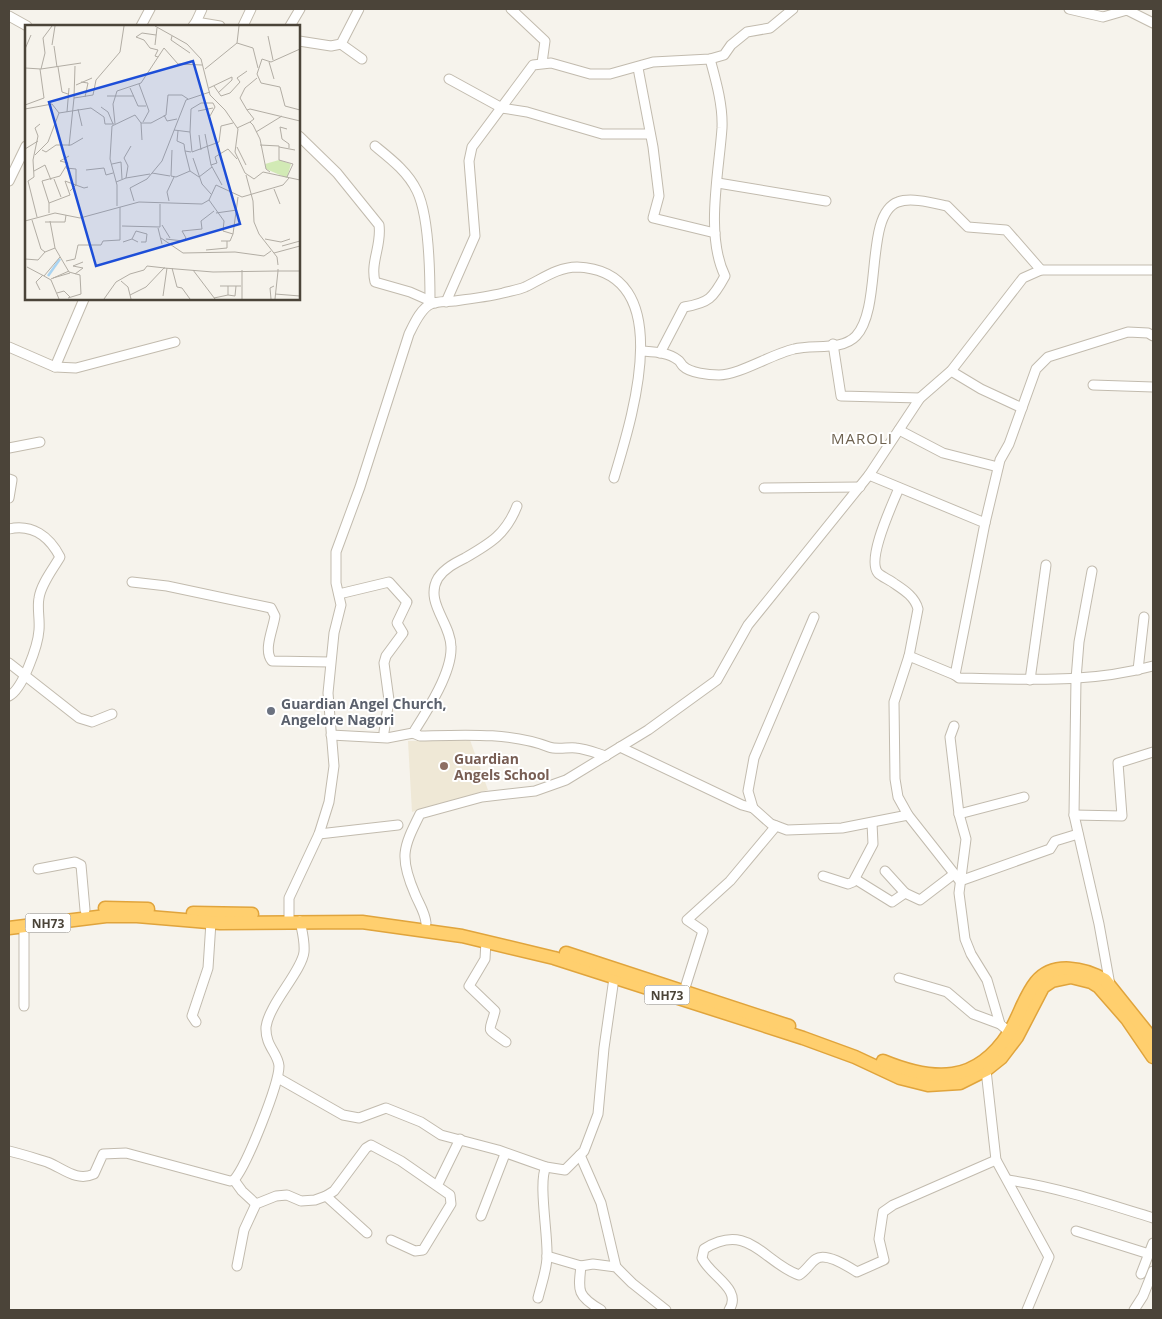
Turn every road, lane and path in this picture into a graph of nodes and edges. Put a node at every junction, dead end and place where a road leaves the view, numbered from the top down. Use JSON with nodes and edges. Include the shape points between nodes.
{"nodes":[{"id":1,"x":150,"y":9,"type":"edge"},
{"id":2,"x":202,"y":9,"type":"edge"},
{"id":3,"x":251,"y":9,"type":"edge"},
{"id":4,"x":300,"y":9,"type":"edge"},
{"id":5,"x":359,"y":9,"type":"edge"},
{"id":6,"x":511,"y":9,"type":"edge"},
{"id":7,"x":793,"y":9,"type":"edge"},
{"id":8,"x":1069,"y":9,"type":"edge"},
{"id":9,"x":9,"y":16,"type":"edge"},
{"id":10,"x":1153,"y":22,"type":"edge"},
{"id":11,"x":195,"y":24,"type":"edge"},
{"id":12,"x":25,"y":25,"type":"edge"},
{"id":13,"x":142,"y":25,"type":"edge"},
{"id":14,"x":208,"y":25,"type":"edge"},
{"id":15,"x":243,"y":25,"type":"edge"},
{"id":16,"x":291,"y":25,"type":"edge"},
{"id":17,"x":300,"y":41,"type":"edge"},
{"id":18,"x":341,"y":44,"type":"junction"},
{"id":19,"x":362,"y":59,"type":"dead end"},
{"id":20,"x":710,"y":59,"type":"junction"},
{"id":21,"x":542,"y":63,"type":"junction"},
{"id":22,"x":638,"y":68,"type":"junction"},
{"id":23,"x":448,"y":79,"type":"dead end"},
{"id":24,"x":502,"y":108,"type":"junction"},
{"id":25,"x":650,"y":134,"type":"junction"},
{"id":26,"x":300,"y":137,"type":"edge"},
{"id":27,"x":375,"y":146,"type":"dead end"},
{"id":28,"x":25,"y":148,"type":"edge"},
{"id":29,"x":9,"y":180,"type":"edge"},
{"id":30,"x":718,"y":183,"type":"junction"},
{"id":31,"x":826,"y":201,"type":"dead end"},
{"id":32,"x":715,"y":233,"type":"junction"},
{"id":33,"x":1041,"y":270,"type":"junction"},
{"id":34,"x":1153,"y":270,"type":"edge"},
{"id":35,"x":84,"y":300,"type":"edge"},
{"id":36,"x":432,"y":302,"type":"junction"},
{"id":37,"x":446,"y":302,"type":"junction"},
{"id":38,"x":1153,"y":336,"type":"edge"},
{"id":39,"x":175,"y":342,"type":"dead end"},
{"id":40,"x":833,"y":344,"type":"junction"},
{"id":41,"x":9,"y":347,"type":"edge"},
{"id":42,"x":641,"y":351,"type":"junction"},
{"id":43,"x":660,"y":353,"type":"junction"},
{"id":44,"x":55,"y":367,"type":"junction"},
{"id":45,"x":951,"y":371,"type":"junction"},
{"id":46,"x":1093,"y":385,"type":"dead end"},
{"id":47,"x":1153,"y":386,"type":"edge"},
{"id":48,"x":920,"y":398,"type":"junction"},
{"id":49,"x":1022,"y":408,"type":"junction"},
{"id":50,"x":899,"y":430,"type":"junction"},
{"id":51,"x":40,"y":442,"type":"dead end"},
{"id":52,"x":9,"y":448,"type":"edge"},
{"id":53,"x":998,"y":467,"type":"junction"},
{"id":54,"x":869,"y":476,"type":"junction"},
{"id":55,"x":614,"y":478,"type":"dead end"},
{"id":56,"x":9,"y":479,"type":"edge"},
{"id":57,"x":860,"y":486,"type":"junction"},
{"id":58,"x":764,"y":488,"type":"dead end"},
{"id":59,"x":900,"y":488,"type":"junction"},
{"id":60,"x":9,"y":498,"type":"edge"},
{"id":61,"x":517,"y":506,"type":"dead end"},
{"id":62,"x":985,"y":523,"type":"junction"},
{"id":63,"x":9,"y":529,"type":"edge"},
{"id":64,"x":1046,"y":565,"type":"dead end"},
{"id":65,"x":1092,"y":571,"type":"dead end"},
{"id":66,"x":132,"y":582,"type":"dead end"},
{"id":67,"x":338,"y":594,"type":"junction"},
{"id":68,"x":814,"y":617,"type":"dead end"},
{"id":69,"x":1144,"y":617,"type":"dead end"},
{"id":70,"x":909,"y":656,"type":"junction"},
{"id":71,"x":330,"y":662,"type":"junction"},
{"id":72,"x":9,"y":663,"type":"edge"},
{"id":73,"x":1153,"y":666,"type":"edge"},
{"id":74,"x":1138,"y":670,"type":"junction"},
{"id":75,"x":955,"y":675,"type":"junction"},
{"id":76,"x":24,"y":676,"type":"junction"},
{"id":77,"x":1076,"y":679,"type":"junction"},
{"id":78,"x":1030,"y":680,"type":"junction"},
{"id":79,"x":9,"y":696,"type":"edge"},
{"id":80,"x":112,"y":714,"type":"dead end"},
{"id":81,"x":954,"y":726,"type":"dead end"},
{"id":82,"x":384,"y":732,"type":"dead end"},
{"id":83,"x":414,"y":733,"type":"junction"},
{"id":84,"x":331,"y":735,"type":"junction"},
{"id":85,"x":620,"y":747,"type":"junction"},
{"id":86,"x":1153,"y":752,"type":"edge"},
{"id":87,"x":606,"y":756,"type":"junction"},
{"id":88,"x":1024,"y":796,"type":"dead end"},
{"id":89,"x":753,"y":808,"type":"junction"},
{"id":90,"x":959,"y":814,"type":"junction"},
{"id":91,"x":908,"y":815,"type":"junction"},
{"id":92,"x":1074,"y":815,"type":"junction"},
{"id":93,"x":872,"y":823,"type":"junction"},
{"id":94,"x":398,"y":825,"type":"dead end"},
{"id":95,"x":776,"y":826,"type":"junction"},
{"id":96,"x":319,"y":834,"type":"junction"},
{"id":97,"x":1078,"y":834,"type":"junction"},
{"id":98,"x":38,"y":869,"type":"dead end"},
{"id":99,"x":885,"y":871,"type":"dead end"},
{"id":100,"x":823,"y":876,"type":"dead end"},
{"id":101,"x":957,"y":877,"type":"junction"},
{"id":102,"x":855,"y":879,"type":"junction"},
{"id":103,"x":905,"y":893,"type":"junction"},
{"id":104,"x":85,"y":910,"type":"junction"},
{"id":105,"x":292,"y":919,"type":"junction"},
{"id":106,"x":9,"y":921,"type":"edge"},
{"id":107,"x":211,"y":922,"type":"junction"},
{"id":108,"x":426,"y":923,"type":"junction"},
{"id":109,"x":24,"y":927,"type":"junction"},
{"id":110,"x":9,"y":928,"type":"edge"},
{"id":111,"x":486,"y":941,"type":"junction"},
{"id":112,"x":614,"y":978,"type":"junction"},
{"id":113,"x":899,"y":978,"type":"dead end"},
{"id":114,"x":1110,"y":985,"type":"junction"},
{"id":115,"x":684,"y":991,"type":"junction"},
{"id":116,"x":24,"y":1006,"type":"dead end"},
{"id":117,"x":1130,"y":1016,"type":"junction"},
{"id":118,"x":196,"y":1022,"type":"dead end"},
{"id":119,"x":1004,"y":1028,"type":"junction"},
{"id":120,"x":1153,"y":1040,"type":"edge"},
{"id":121,"x":506,"y":1042,"type":"dead end"},
{"id":122,"x":1153,"y":1058,"type":"edge"},
{"id":123,"x":986,"y":1070,"type":"junction"},
{"id":124,"x":278,"y":1078,"type":"junction"},
{"id":125,"x":460,"y":1139,"type":"junction"},
{"id":126,"x":9,"y":1151,"type":"edge"},
{"id":127,"x":505,"y":1154,"type":"junction"},
{"id":128,"x":580,"y":1156,"type":"junction"},
{"id":129,"x":996,"y":1160,"type":"junction"},
{"id":130,"x":546,"y":1167,"type":"junction"},
{"id":131,"x":234,"y":1180,"type":"junction"},
{"id":132,"x":1008,"y":1180,"type":"junction"},
{"id":133,"x":438,"y":1184,"type":"junction"},
{"id":134,"x":326,"y":1196,"type":"junction"},
{"id":135,"x":256,"y":1204,"type":"junction"},
{"id":136,"x":482,"y":1216,"type":"dead end"},
{"id":137,"x":1153,"y":1218,"type":"edge"},
{"id":138,"x":1076,"y":1231,"type":"dead end"},
{"id":139,"x":367,"y":1232,"type":"dead end"},
{"id":140,"x":391,"y":1240,"type":"dead end"},
{"id":141,"x":1153,"y":1243,"type":"edge"},
{"id":142,"x":1149,"y":1254,"type":"junction"},
{"id":143,"x":547,"y":1256,"type":"junction"},
{"id":144,"x":238,"y":1266,"type":"dead end"},
{"id":145,"x":581,"y":1266,"type":"junction"},
{"id":146,"x":616,"y":1267,"type":"junction"},
{"id":147,"x":1153,"y":1271,"type":"edge"},
{"id":148,"x":1140,"y":1274,"type":"dead end"},
{"id":149,"x":538,"y":1298,"type":"dead end"},
{"id":150,"x":600,"y":1310,"type":"edge"},
{"id":151,"x":666,"y":1310,"type":"edge"},
{"id":152,"x":729,"y":1310,"type":"edge"},
{"id":153,"x":1027,"y":1310,"type":"edge"},
{"id":154,"x":1134,"y":1310,"type":"edge"}],
"edges":[{"from":1,"to":13,"type":"street"},
{"from":2,"to":11,"type":"street"},
{"from":3,"to":15,"type":"street"},
{"from":4,"to":16,"type":"street"},
{"from":5,"to":18,"type":"street"},
{"from":6,"to":21,"type":"street","via":[[544,41]]},
{"from":7,"to":20,"type":"street","via":[[770,28],[747,32],[724,55]]},
{"from":8,"to":10,"type":"street","via":[[1103,17],[1127,10]]},
{"from":9,"to":12,"type":"street"},
{"from":11,"to":14,"type":"street"},
{"from":17,"to":18,"type":"street","via":[[331,46]]},
{"from":18,"to":19,"type":"street"},
{"from":20,"to":22,"type":"street","via":[[654,62]]},
{"from":20,"to":30,"type":"street","via":[[718,89],[722,126]]},
{"from":21,"to":22,"type":"street","via":[[590,74]]},
{"from":21,"to":24,"type":"street","via":[[533,65]]},
{"from":22,"to":25,"type":"street"},
{"from":23,"to":24,"type":"street"},
{"from":24,"to":25,"type":"street","via":[[602,134]]},
{"from":24,"to":37,"type":"street","via":[[472,147],[469,161],[475,236]]},
{"from":25,"to":32,"type":"street","via":[[658,196],[653,218]]},
{"from":26,"to":36,"type":"street","via":[[337,173],[379,225],[381,235],[372,273],[375,282]]},
{"from":27,"to":36,"type":"street","via":[[399,166],[420,198]]},
{"from":28,"to":29,"type":"street"},
{"from":30,"to":31,"type":"street"},
{"from":30,"to":32,"type":"street"},
{"from":32,"to":43,"type":"street","via":[[725,276],[712,299],[684,307]]},
{"from":33,"to":34,"type":"street"},
{"from":33,"to":40,"type":"street","via":[[1006,230],[968,227],[947,206],[899,201],[890,206],[882,221],[874,255],[874,283],[861,329],[845,343]]},
{"from":33,"to":45,"type":"street","via":[[1023,278]]},
{"from":35,"to":44,"type":"street"},
{"from":36,"to":37,"type":"street"},
{"from":36,"to":67,"type":"street","via":[[421,313],[409,334],[340,539],[336,552]]},
{"from":37,"to":42,"type":"street","via":[[524,288],[552,272],[577,267],[599,271],[618,279],[629,292]]},
{"from":38,"to":49,"type":"street","via":[[1128,332],[1048,357],[1036,369]]},
{"from":39,"to":44,"type":"street","via":[[76,368]]},
{"from":40,"to":43,"type":"street","via":[[777,353],[720,375],[691,371],[678,360]]},
{"from":40,"to":48,"type":"street","via":[[841,396]]},
{"from":41,"to":44,"type":"street"},
{"from":42,"to":43,"type":"street"},
{"from":42,"to":55,"type":"street","via":[[637,395]]},
{"from":45,"to":48,"type":"street"},
{"from":45,"to":49,"type":"street"},
{"from":46,"to":47,"type":"street"},
{"from":48,"to":50,"type":"street"},
{"from":49,"to":53,"type":"street"},
{"from":50,"to":53,"type":"street","via":[[943,453]]},
{"from":50,"to":54,"type":"street"},
{"from":51,"to":52,"type":"street"},
{"from":53,"to":62,"type":"street"},
{"from":54,"to":57,"type":"street"},
{"from":54,"to":59,"type":"street"},
{"from":56,"to":60,"type":"street","via":[[12,480]]},
{"from":57,"to":58,"type":"street"},
{"from":57,"to":85,"type":"street","via":[[748,625],[717,680]]},
{"from":59,"to":62,"type":"street"},
{"from":59,"to":70,"type":"street","via":[[879,539],[874,563],[877,572],[916,602],[918,609]]},
{"from":61,"to":83,"type":"street","via":[[510,524],[493,541],[447,568],[438,579],[433,596],[452,646],[445,674]]},
{"from":62,"to":75,"type":"street"},
{"from":63,"to":76,"type":"street","via":[[22,526],[37,530],[54,545],[60,557],[41,590],[39,630]]},
{"from":64,"to":78,"type":"street"},
{"from":65,"to":77,"type":"street"},
{"from":66,"to":71,"type":"street","via":[[168,586],[271,608],[275,616],[268,656],[272,661]]},
{"from":67,"to":71,"type":"street","via":[[341,605]]},
{"from":67,"to":82,"type":"street","via":[[389,582],[406,602],[397,623],[403,633],[384,663],[389,700]]},
{"from":68,"to":89,"type":"street","via":[[754,758],[748,791]]},
{"from":69,"to":74,"type":"street"},
{"from":70,"to":75,"type":"street"},
{"from":70,"to":91,"type":"street","via":[[894,702],[895,779],[898,797]]},
{"from":71,"to":84,"type":"street"},
{"from":72,"to":76,"type":"street"},
{"from":73,"to":74,"type":"street"},
{"from":74,"to":77,"type":"street"},
{"from":75,"to":78,"type":"street","via":[[959,678]]},
{"from":76,"to":79,"type":"street"},
{"from":76,"to":80,"type":"street","via":[[79,718],[92,722]]},
{"from":77,"to":78,"type":"street"},
{"from":77,"to":92,"type":"street"},
{"from":81,"to":90,"type":"street","via":[[950,737]]},
{"from":83,"to":84,"type":"street","via":[[387,738]]},
{"from":83,"to":87,"type":"street","via":[[420,736],[487,736],[527,740],[550,748],[576,748]]},
{"from":84,"to":96,"type":"street","via":[[334,766],[329,802]]},
{"from":85,"to":87,"type":"street"},
{"from":85,"to":89,"type":"street"},
{"from":86,"to":92,"type":"street","via":[[1118,764],[1122,816]]},
{"from":87,"to":108,"type":"street","via":[[566,780],[535,791],[482,797],[420,814],[404,846],[405,864]]},
{"from":88,"to":90,"type":"street"},
{"from":89,"to":95,"type":"street"},
{"from":90,"to":101,"type":"street","via":[[966,839]]},
{"from":91,"to":93,"type":"street"},
{"from":91,"to":101,"type":"street"},
{"from":92,"to":97,"type":"street"},
{"from":93,"to":95,"type":"street","via":[[812,831]]},
{"from":93,"to":102,"type":"street","via":[[873,844]]},
{"from":94,"to":96,"type":"street"},
{"from":95,"to":115,"type":"street","via":[[730,881],[687,920],[703,932]]},
{"from":96,"to":105,"type":"street","via":[[294,881],[289,898]]},
{"from":97,"to":101,"type":"street","via":[[1055,841],[1050,849]]},
{"from":97,"to":114,"type":"street"},
{"from":98,"to":104,"type":"street","via":[[75,862],[81,865]]},
{"from":99,"to":103,"type":"street"},
{"from":100,"to":102,"type":"street","via":[[848,884]]},
{"from":101,"to":103,"type":"street","via":[[920,900]]},
{"from":101,"to":119,"type":"street","via":[[965,938],[987,980]]},
{"from":102,"to":103,"type":"street","via":[[892,902]]},
{"from":104,"to":105,"type":"highway","number":"NH73","via":[[127,907]]},
{"from":104,"to":106,"type":"highway","number":"NH73"},
{"from":105,"to":107,"type":"highway","number":"NH73"},
{"from":105,"to":108,"type":"highway","number":"NH73","via":[[359,914]]},
{"from":105,"to":111,"type":"highway","number":"NH73","via":[[362,922]]},
{"from":105,"to":124,"type":"street","via":[[304,938],[304,954],[266,1025],[269,1047],[279,1063]]},
{"from":107,"to":109,"type":"highway","number":"NH73","via":[[106,916]]},
{"from":107,"to":118,"type":"street","via":[[208,968],[192,1016]]},
{"from":108,"to":115,"type":"highway","number":"NH73","via":[[550,948]]},
{"from":109,"to":110,"type":"highway","number":"NH73"},
{"from":109,"to":116,"type":"street"},
{"from":111,"to":112,"type":"highway","number":"NH73","via":[[554,958]]},
{"from":111,"to":121,"type":"street","via":[[484,959],[469,986],[495,1011],[490,1031]]},
{"from":112,"to":123,"type":"highway","number":"NH73","via":[[833,1049],[914,1082],[960,1083]]},
{"from":112,"to":128,"type":"street","via":[[598,1114]]},
{"from":113,"to":119,"type":"street","via":[[947,992],[973,1014]]},
{"from":114,"to":117,"type":"highway","number":"NH73"},
{"from":114,"to":119,"type":"highway","number":"NH73","via":[[1085,970],[1071,968],[1048,973],[1037,981]]},
{"from":115,"to":119,"type":"highway","number":"NH73","via":[[928,1076],[958,1074],[971,1069],[995,1052]]},
{"from":117,"to":120,"type":"highway","number":"NH73"},
{"from":117,"to":122,"type":"highway","number":"NH73"},
{"from":117,"to":123,"type":"highway","number":"NH73","via":[[1091,982],[1071,977],[1052,981],[1038,995],[1017,1037],[1002,1058]]},
{"from":123,"to":129,"type":"street"},
{"from":124,"to":125,"type":"street","via":[[344,1115],[359,1118],[386,1108],[422,1122],[441,1135]]},
{"from":124,"to":131,"type":"street"},
{"from":125,"to":127,"type":"street"},
{"from":125,"to":133,"type":"street"},
{"from":126,"to":131,"type":"street","via":[[50,1163],[80,1177],[94,1174],[102,1154],[110,1152],[126,1153]]},
{"from":127,"to":130,"type":"street"},
{"from":127,"to":136,"type":"street"},
{"from":128,"to":130,"type":"street","via":[[565,1170]]},
{"from":128,"to":146,"type":"street","via":[[601,1202]]},
{"from":129,"to":132,"type":"street"},
{"from":129,"to":152,"type":"street","via":[[883,1212],[879,1239],[884,1260],[857,1272],[830,1258],[821,1257],[799,1275],[790,1272],[760,1248],[729,1239],[716,1241],[704,1248],[702,1258],[706,1268],[734,1296]]},
{"from":130,"to":143,"type":"street","via":[[541,1185],[547,1226]]},
{"from":131,"to":135,"type":"street"},
{"from":132,"to":137,"type":"street","via":[[1031,1183]]},
{"from":132,"to":153,"type":"street","via":[[1049,1257]]},
{"from":133,"to":134,"type":"street","via":[[371,1145]]},
{"from":133,"to":140,"type":"street","via":[[450,1195],[451,1204],[423,1250]]},
{"from":134,"to":135,"type":"street","via":[[301,1201],[287,1195],[276,1196]]},
{"from":134,"to":139,"type":"street"},
{"from":135,"to":144,"type":"street","via":[[244,1230]]},
{"from":138,"to":142,"type":"street"},
{"from":141,"to":142,"type":"street"},
{"from":142,"to":148,"type":"street"},
{"from":143,"to":145,"type":"street"},
{"from":143,"to":149,"type":"street"},
{"from":145,"to":146,"type":"street"},
{"from":145,"to":150,"type":"street","via":[[577,1281],[579,1289],[586,1302]]},
{"from":146,"to":151,"type":"street"},
{"from":147,"to":154,"type":"street"}]}
